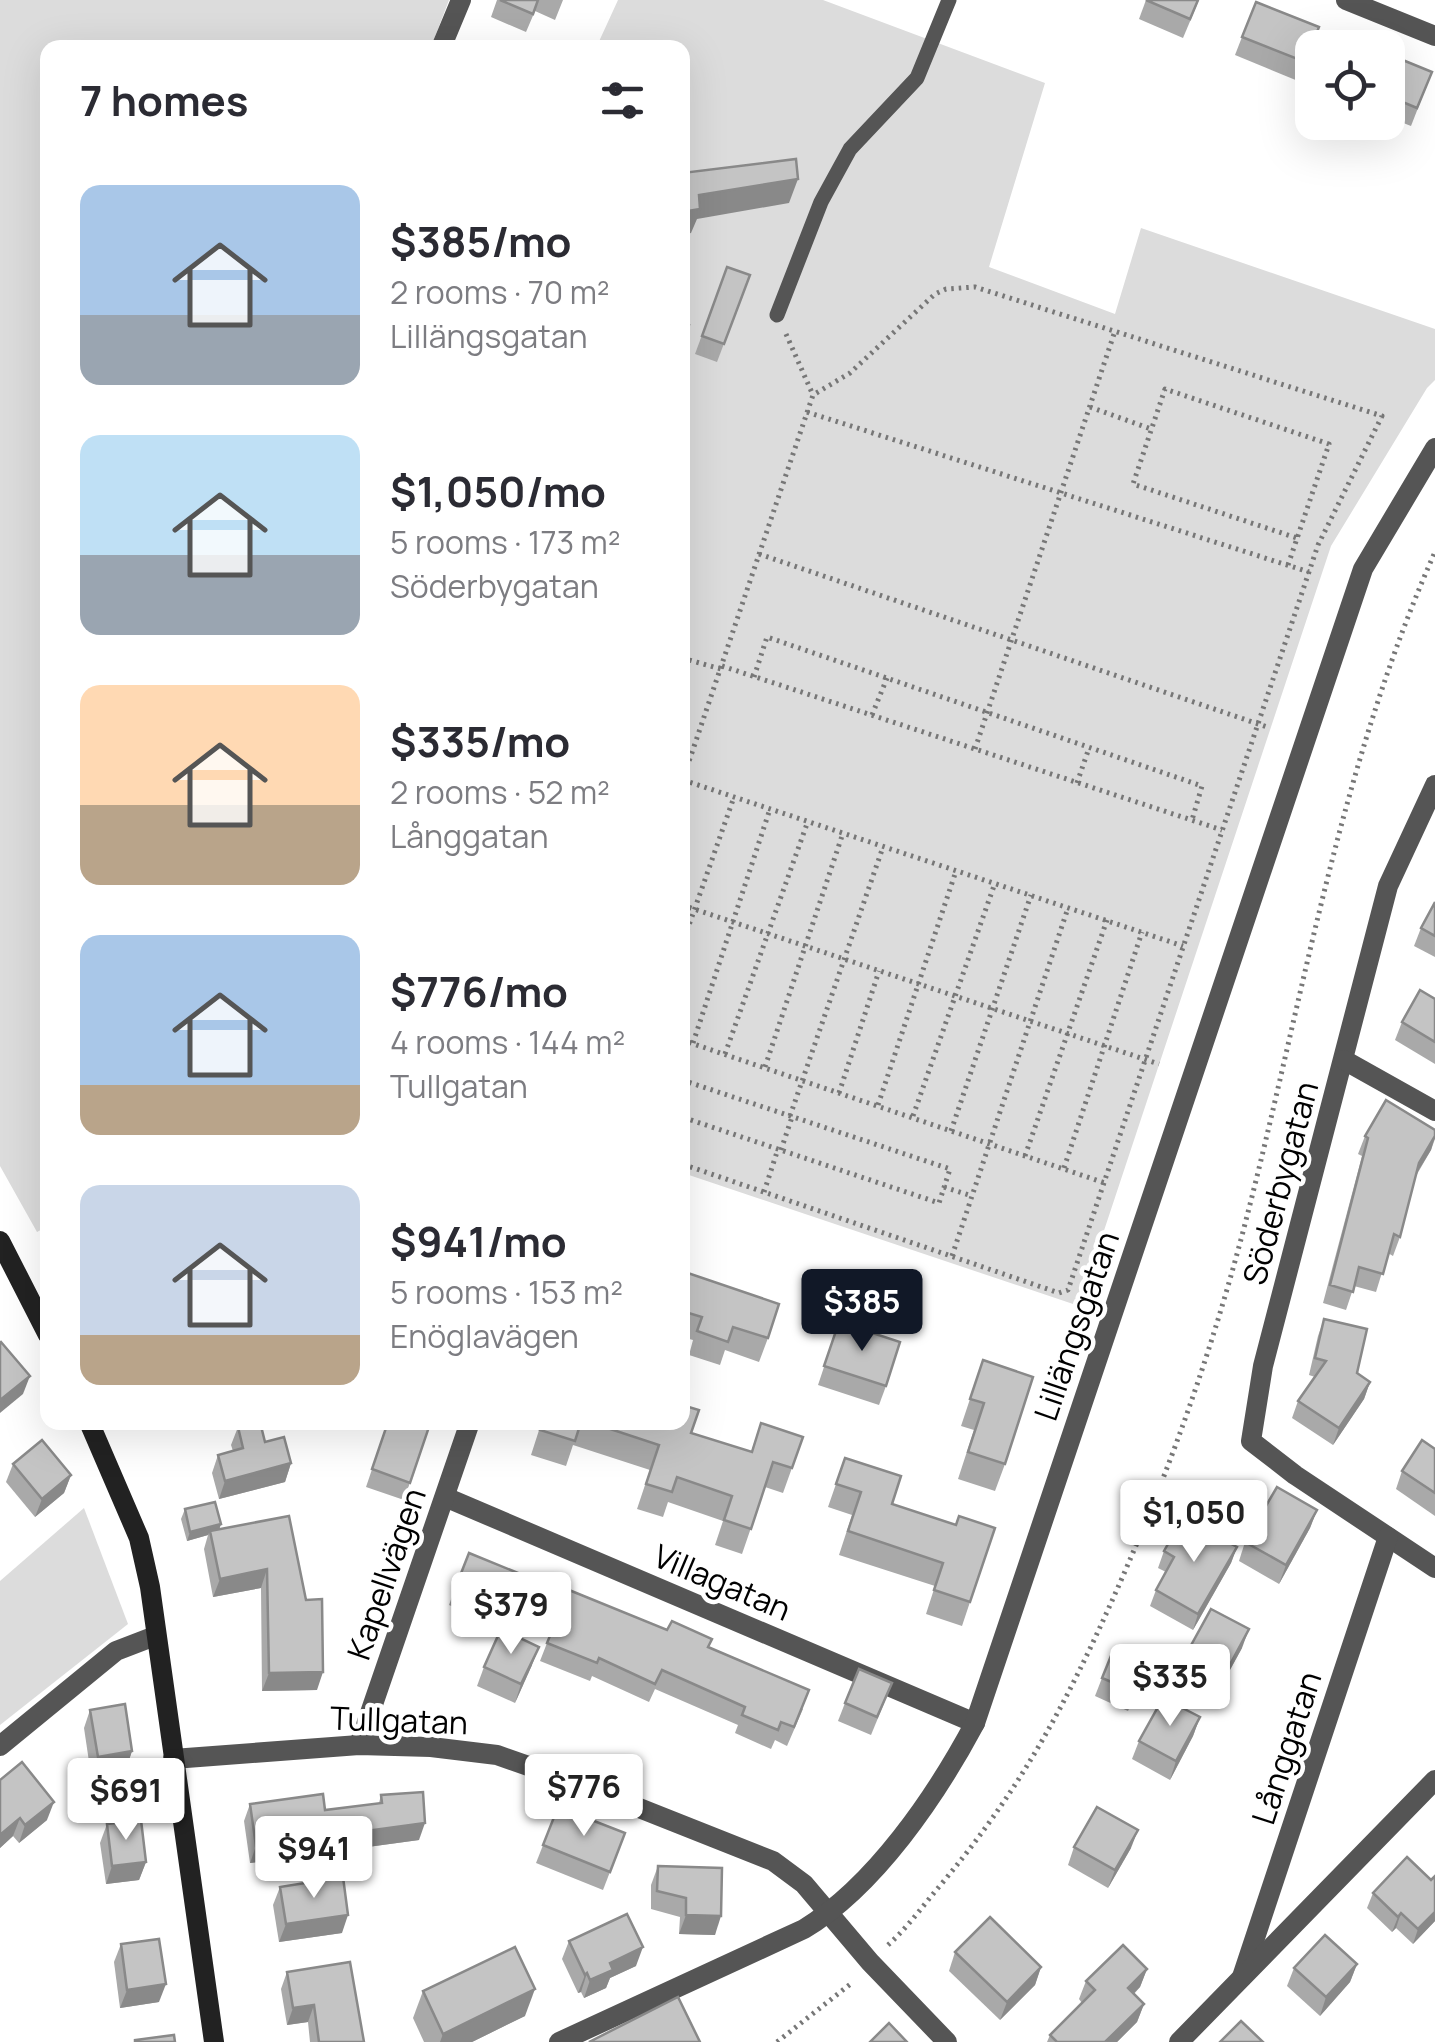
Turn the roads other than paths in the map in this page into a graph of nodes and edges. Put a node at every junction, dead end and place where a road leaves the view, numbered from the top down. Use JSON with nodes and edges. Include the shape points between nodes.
{"nodes":[{"id":1,"x":461,"y":0,"type":"edge"},
{"id":2,"x":949,"y":0,"type":"edge"},
{"id":3,"x":1346,"y":0,"type":"edge"},
{"id":4,"x":1435,"y":36,"type":"edge"},
{"id":5,"x":444,"y":40,"type":"edge"},
{"id":6,"x":777,"y":315,"type":"road end"},
{"id":7,"x":1435,"y":448,"type":"edge"},
{"id":8,"x":1435,"y":785,"type":"edge"},
{"id":9,"x":1344,"y":1060,"type":"junction"},
{"id":10,"x":1435,"y":1111,"type":"edge"},
{"id":11,"x":0,"y":1241,"type":"edge"},
{"id":12,"x":40,"y":1318,"type":"edge"},
{"id":13,"x":92,"y":1430,"type":"edge"},
{"id":14,"x":467,"y":1430,"type":"edge"},
{"id":15,"x":446,"y":1497,"type":"junction"},
{"id":16,"x":1388,"y":1538,"type":"junction"},
{"id":17,"x":1435,"y":1568,"type":"edge"},
{"id":18,"x":155,"y":1636,"type":"junction"},
{"id":19,"x":976,"y":1723,"type":"junction"},
{"id":20,"x":0,"y":1746,"type":"edge"},
{"id":21,"x":359,"y":1746,"type":"junction"},
{"id":22,"x":172,"y":1759,"type":"junction"},
{"id":23,"x":1435,"y":1780,"type":"edge"},
{"id":24,"x":831,"y":1912,"type":"junction"},
{"id":25,"x":1242,"y":1977,"type":"junction"},
{"id":26,"x":214,"y":2042,"type":"edge"},
{"id":27,"x":559,"y":2042,"type":"edge"},
{"id":28,"x":947,"y":2042,"type":"edge"},
{"id":29,"x":1179,"y":2042,"type":"edge"}],
"edges":[{"from":1,"to":5,"type":"street"},
{"from":2,"to":6,"type":"lane","via":[[917,78],[850,149]]},
{"from":3,"to":4,"type":"street"},
{"from":7,"to":19,"type":"street","name":"Lillängsgatan","via":[[1363,569]]},
{"from":8,"to":9,"type":"street","name":"Söderbygatan","via":[[1388,886]]},
{"from":9,"to":10,"type":"street"},
{"from":9,"to":16,"type":"street","name":"Söderbygatan","via":[[1263,1366],[1250,1441]]},
{"from":11,"to":12,"type":"street"},
{"from":13,"to":18,"type":"street","via":[[139,1538]]},
{"from":14,"to":15,"type":"street","name":"Kapellvägen"},
{"from":15,"to":19,"type":"street","name":"Villagatan"},
{"from":15,"to":21,"type":"street","name":"Kapellvägen"},
{"from":16,"to":17,"type":"street"},
{"from":16,"to":25,"type":"street","name":"Långgatan"},
{"from":18,"to":20,"type":"street","via":[[116,1652]]},
{"from":18,"to":22,"type":"street"},
{"from":19,"to":24,"type":"street","name":"Lillängsgatan","via":[[910,1827]]},
{"from":21,"to":22,"type":"street","name":"Tullgatan"},
{"from":21,"to":24,"type":"street","name":"Tullgatan","via":[[497,1755],[773,1862]]},
{"from":22,"to":26,"type":"street"},
{"from":23,"to":25,"type":"street","name":"Långgatan"},
{"from":24,"to":27,"type":"street","name":"Lillängsgatan"},
{"from":24,"to":28,"type":"street","name":"Tullgatan"},
{"from":25,"to":29,"type":"street","name":"Långgatan"}]}
